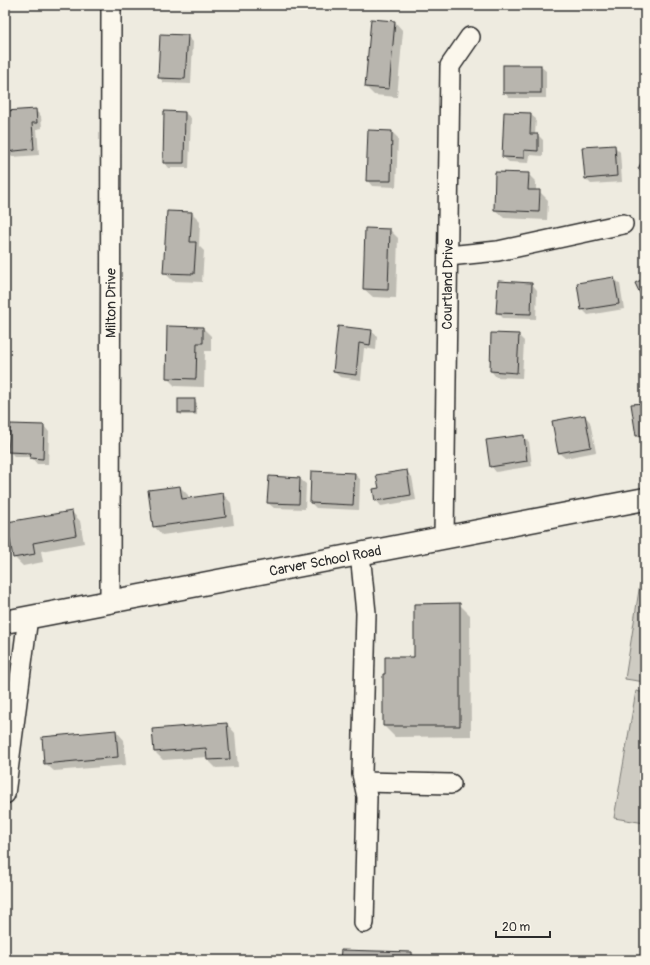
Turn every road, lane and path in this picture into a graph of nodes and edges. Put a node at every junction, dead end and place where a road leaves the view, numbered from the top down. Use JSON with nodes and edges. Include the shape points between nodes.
{"nodes":[{"id":1,"x":111,"y":5,"type":"edge"},
{"id":2,"x":470,"y":37,"type":"dead end"},
{"id":3,"x":623,"y":224,"type":"dead end"},
{"id":4,"x":448,"y":256,"type":"junction"},
{"id":5,"x":645,"y":499,"type":"edge"},
{"id":6,"x":444,"y":537,"type":"junction"},
{"id":7,"x":360,"y":553,"type":"junction"},
{"id":8,"x":110,"y":601,"type":"junction"},
{"id":9,"x":28,"y":617,"type":"junction"},
{"id":10,"x":5,"y":622,"type":"edge"},
{"id":11,"x":8,"y":741,"type":"edge"},
{"id":12,"x":364,"y":782,"type":"junction"},
{"id":13,"x":450,"y":784,"type":"dead end"},
{"id":14,"x":5,"y":794,"type":"edge"},
{"id":15,"x":364,"y":923,"type":"dead end"}],
"edges":[{"from":1,"to":8,"type":"street","name":"Milton Drive"},
{"from":2,"to":4,"type":"street","name":"Courtland Drive","via":[[450,66]]},
{"from":3,"to":4,"type":"street","via":[[498,251]]},
{"from":4,"to":6,"type":"street","name":"Courtland Drive"},
{"from":5,"to":6,"type":"main road","name":"Carver School Road"},
{"from":6,"to":7,"type":"main road","name":"Carver School Road"},
{"from":7,"to":8,"type":"main road","name":"Carver School Road"},
{"from":7,"to":12,"type":"street","via":[[366,613],[362,774]]},
{"from":8,"to":9,"type":"main road","name":"Carver School Road"},
{"from":9,"to":10,"type":"main road","name":"Carver School Road"},
{"from":9,"to":11,"type":"street"},
{"from":11,"to":14,"type":"street"},
{"from":12,"to":13,"type":"street"},
{"from":12,"to":15,"type":"street","via":[[367,797]]}]}
